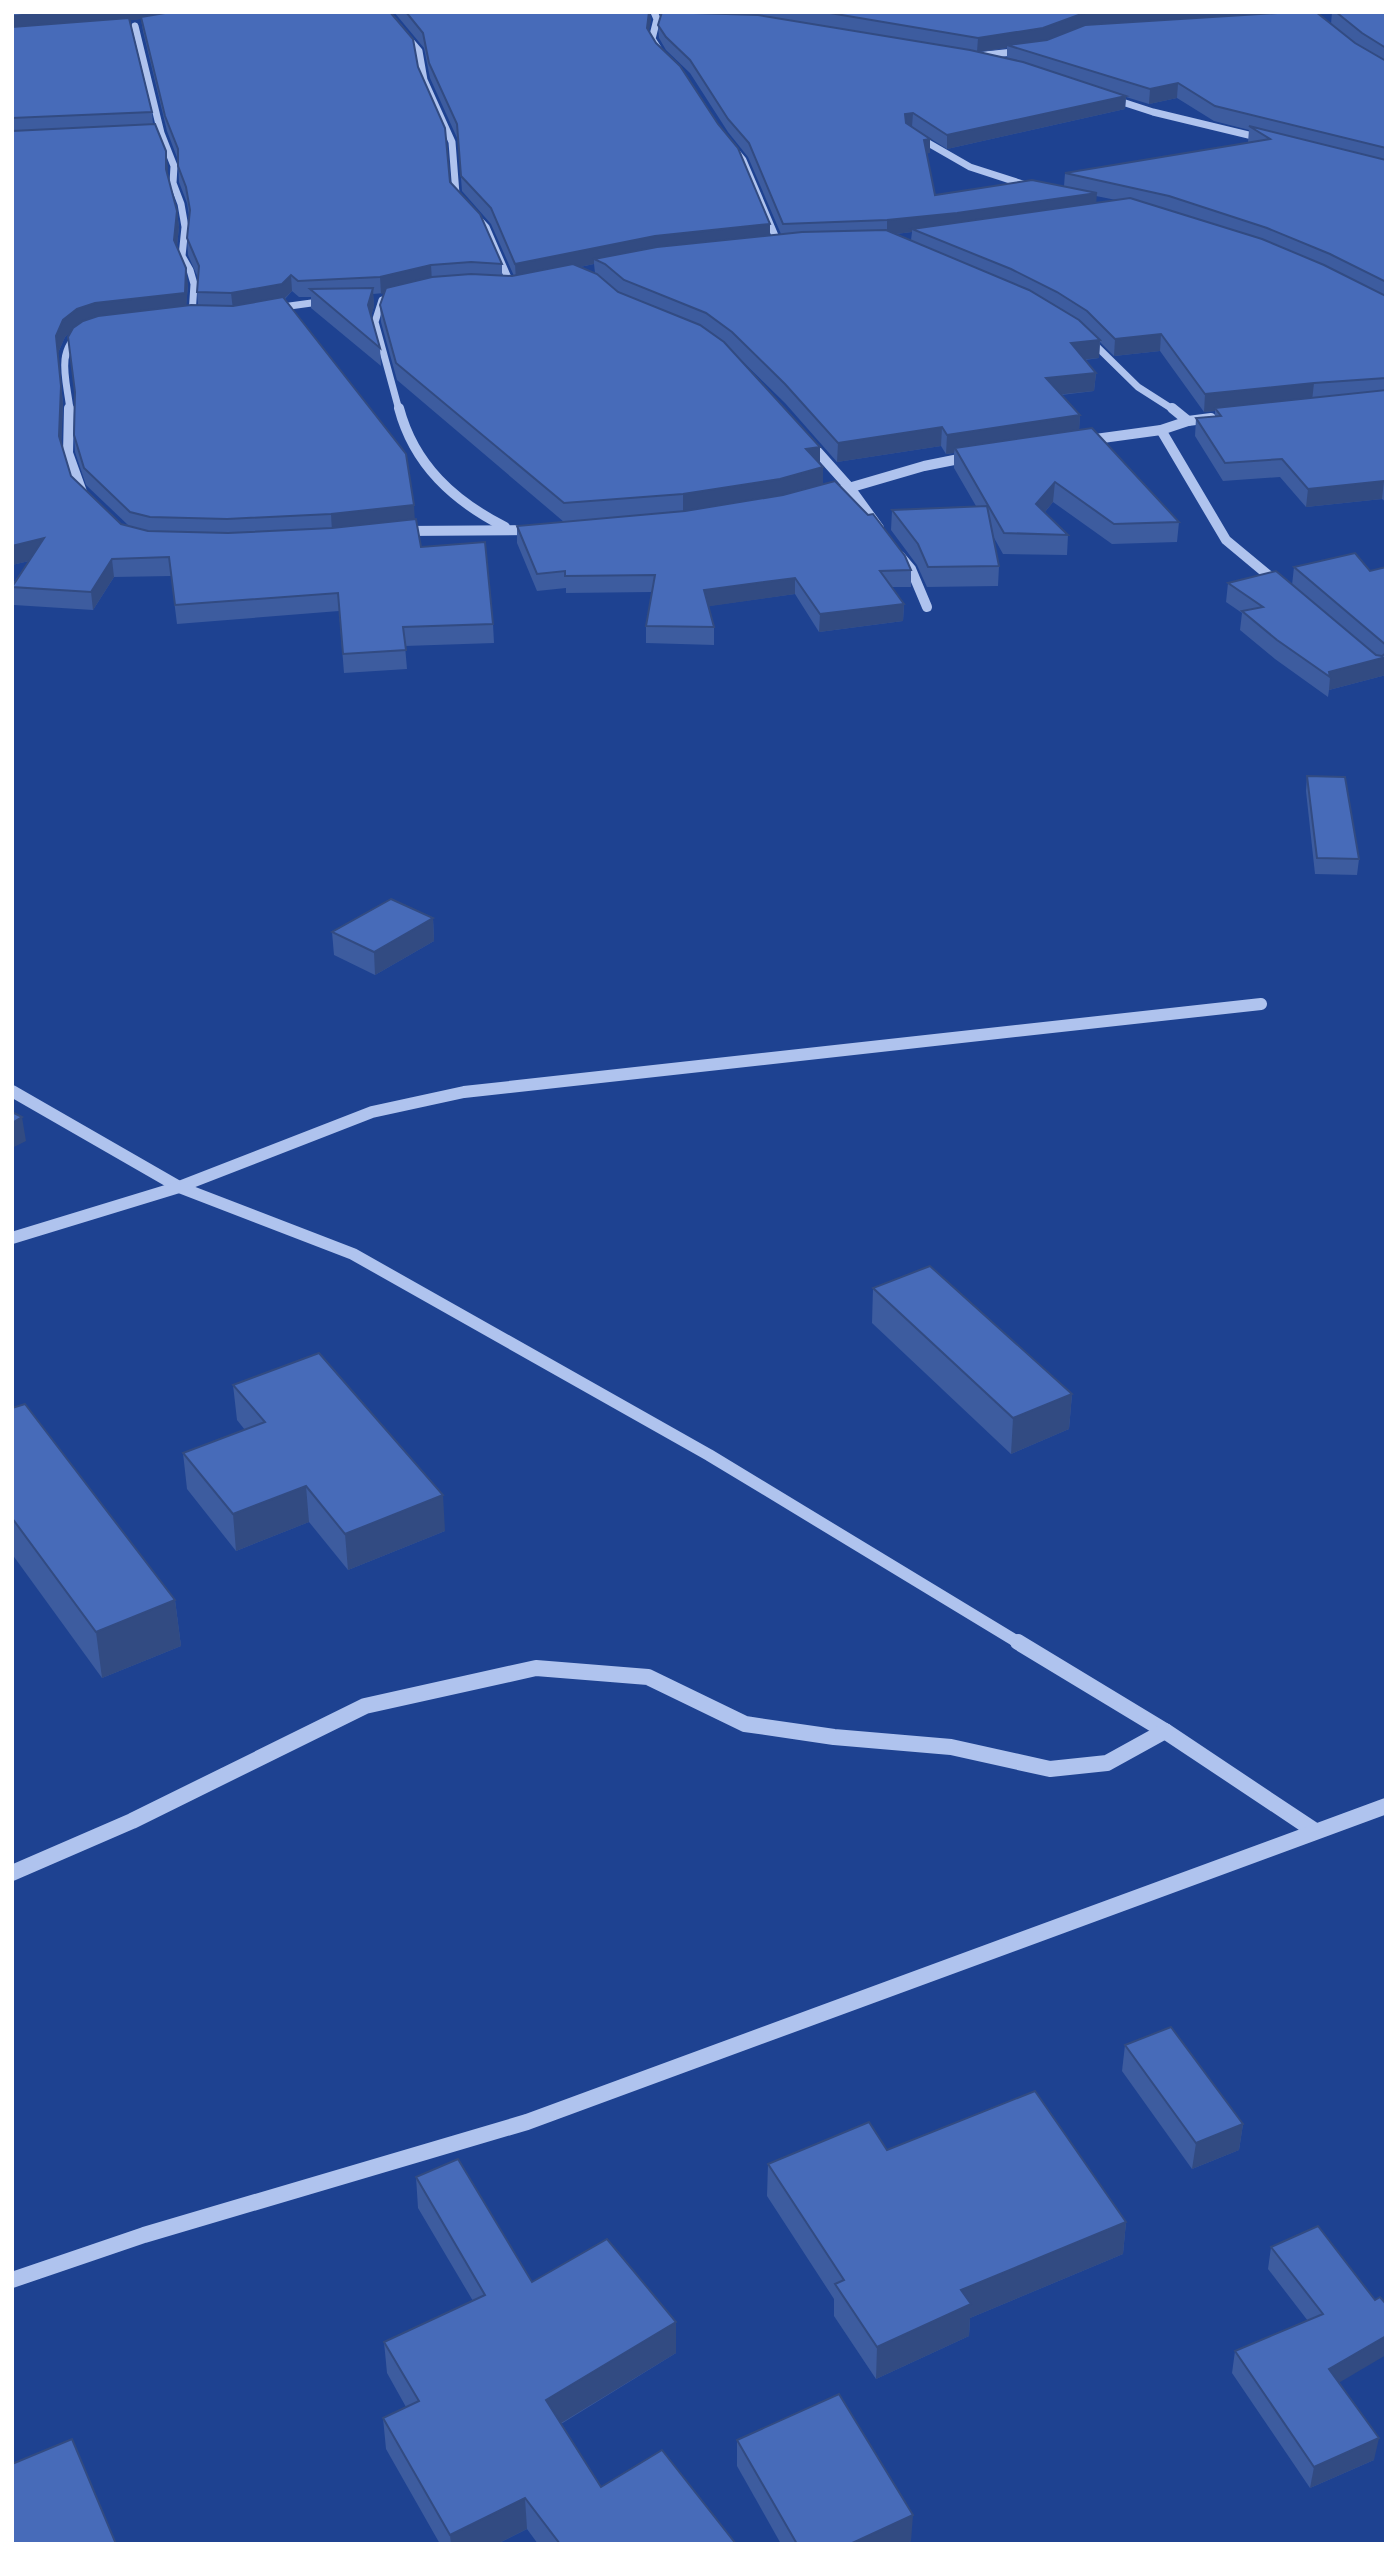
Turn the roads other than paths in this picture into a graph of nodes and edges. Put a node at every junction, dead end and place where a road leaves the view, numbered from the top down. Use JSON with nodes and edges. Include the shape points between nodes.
{"nodes":[{"id":1,"x":386,"y":12,"type":"edge"},
{"id":2,"x":655,"y":16,"type":"edge"},
{"id":3,"x":667,"y":20,"type":"edge"},
{"id":4,"x":149,"y":24,"type":"edge"},
{"id":5,"x":135,"y":26,"type":"junction"},
{"id":6,"x":123,"y":27,"type":"edge"},
{"id":7,"x":1034,"y":50,"type":"edge"},
{"id":8,"x":661,"y":54,"type":"edge"},
{"id":9,"x":998,"y":63,"type":"edge"},
{"id":10,"x":1100,"y":95,"type":"edge"},
{"id":11,"x":909,"y":132,"type":"edge"},
{"id":12,"x":148,"y":134,"type":"edge"},
{"id":13,"x":161,"y":134,"type":"junction"},
{"id":14,"x":1270,"y":140,"type":"edge"},
{"id":15,"x":730,"y":144,"type":"edge"},
{"id":16,"x":1040,"y":188,"type":"edge"},
{"id":17,"x":790,"y":244,"type":"edge"},
{"id":18,"x":779,"y":245,"type":"junction"},
{"id":19,"x":768,"y":246,"type":"edge"},
{"id":20,"x":524,"y":284,"type":"edge"},
{"id":21,"x":499,"y":286,"type":"edge"},
{"id":22,"x":512,"y":287,"type":"junction"},
{"id":23,"x":395,"y":297,"type":"edge"},
{"id":24,"x":370,"y":299,"type":"edge"},
{"id":25,"x":335,"y":300,"type":"edge"},
{"id":26,"x":382,"y":300,"type":"junction"},
{"id":27,"x":267,"y":310,"type":"edge"},
{"id":28,"x":197,"y":315,"type":"joint"},
{"id":29,"x":179,"y":316,"type":"edge"},
{"id":30,"x":90,"y":328,"type":"edge"},
{"id":31,"x":1076,"y":328,"type":"edge"},
{"id":32,"x":1227,"y":416,"type":"edge"},
{"id":33,"x":1188,"y":421,"type":"junction"},
{"id":34,"x":1161,"y":430,"type":"junction"},
{"id":35,"x":804,"y":436,"type":"edge"},
{"id":36,"x":1082,"y":441,"type":"edge"},
{"id":37,"x":978,"y":455,"type":"edge"},
{"id":38,"x":850,"y":488,"type":"junction"},
{"id":39,"x":817,"y":496,"type":"edge"},
{"id":40,"x":86,"y":497,"type":"edge"},
{"id":41,"x":509,"y":528,"type":"junction"},
{"id":42,"x":545,"y":530,"type":"edge"},
{"id":43,"x":397,"y":532,"type":"edge"},
{"id":44,"x":885,"y":538,"type":"edge"},
{"id":45,"x":894,"y":548,"type":"edge"},
{"id":46,"x":1287,"y":591,"type":"edge"},
{"id":47,"x":927,"y":607,"type":"dead end"},
{"id":48,"x":1261,"y":1004,"type":"dead end"},
{"id":49,"x":12,"y":1091,"type":"edge"},
{"id":50,"x":179,"y":1186,"type":"junction"},
{"id":51,"x":12,"y":1238,"type":"edge"},
{"id":52,"x":1165,"y":1731,"type":"junction"},
{"id":53,"x":1386,"y":1806,"type":"edge"},
{"id":54,"x":1315,"y":1831,"type":"junction"},
{"id":55,"x":12,"y":1873,"type":"edge"},
{"id":56,"x":12,"y":2280,"type":"edge"}],
"edges":[{"from":1,"to":22,"type":"street","via":[[419,51],[424,80],[452,142],[456,194],[486,228]]},
{"from":2,"to":3,"type":"street"},
{"from":2,"to":8,"type":"street","via":[[652,39]]},
{"from":4,"to":5,"type":"street"},
{"from":5,"to":6,"type":"street"},
{"from":5,"to":13,"type":"street"},
{"from":7,"to":9,"type":"street","via":[[971,57]]},
{"from":10,"to":14,"type":"street"},
{"from":11,"to":16,"type":"street","via":[[979,172]]},
{"from":12,"to":13,"type":"street"},
{"from":13,"to":28,"type":"street","via":[[174,166],[173,183],[185,227],[183,256],[192,268]]},
{"from":15,"to":18,"type":"street","via":[[743,160]]},
{"from":17,"to":18,"type":"street"},
{"from":18,"to":19,"type":"street"},
{"from":20,"to":22,"type":"street"},
{"from":21,"to":22,"type":"street"},
{"from":23,"to":26,"type":"street"},
{"from":24,"to":26,"type":"street"},
{"from":25,"to":27,"type":"street"},
{"from":26,"to":41,"type":"street","via":[[375,322],[405,432],[423,463],[449,489],[472,510]]},
{"from":28,"to":29,"type":"street"},
{"from":30,"to":40,"type":"street","via":[[70,340],[64,352],[70,414],[68,453]]},
{"from":31,"to":33,"type":"street","via":[[1138,387]]},
{"from":32,"to":33,"type":"street"},
{"from":33,"to":34,"type":"street"},
{"from":34,"to":36,"type":"street"},
{"from":34,"to":46,"type":"street","via":[[1226,540]]},
{"from":35,"to":38,"type":"street"},
{"from":37,"to":38,"type":"street"},
{"from":38,"to":39,"type":"street"},
{"from":38,"to":44,"type":"street"},
{"from":41,"to":42,"type":"street"},
{"from":41,"to":43,"type":"street"},
{"from":45,"to":47,"type":"street","via":[[911,569]]},
{"from":48,"to":50,"type":"street","via":[[464,1092],[372,1112]]},
{"from":49,"to":50,"type":"street"},
{"from":50,"to":51,"type":"street"},
{"from":50,"to":52,"type":"street","via":[[353,1254],[709,1455]]},
{"from":52,"to":54,"type":"street"},
{"from":52,"to":55,"type":"street","via":[[1107,1763],[1049,1769],[951,1747],[746,1724],[648,1677],[536,1668],[365,1706],[132,1821]]},
{"from":53,"to":54,"type":"street"},
{"from":54,"to":56,"type":"street","via":[[527,2122],[144,2235]]}]}
